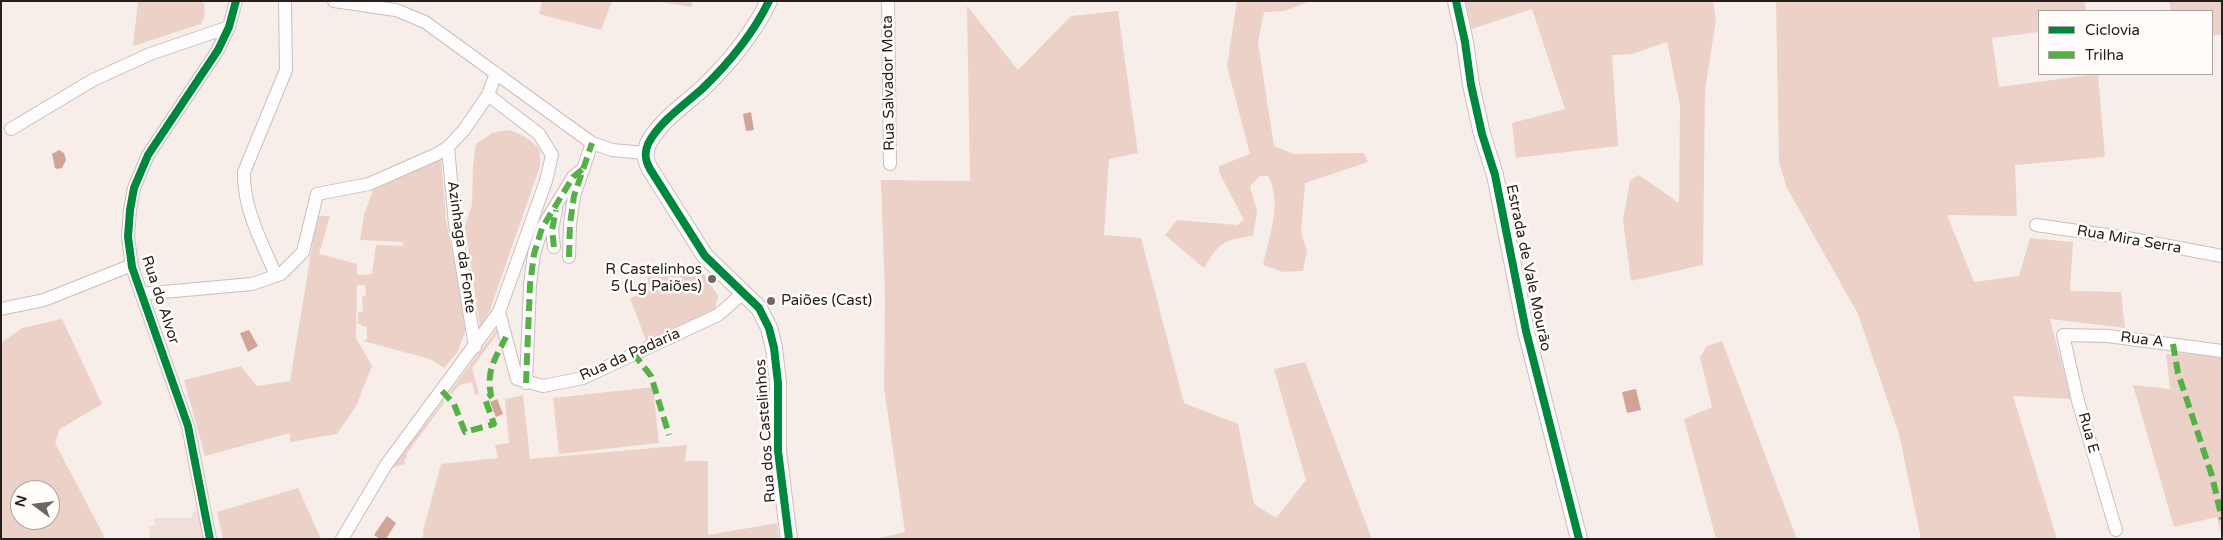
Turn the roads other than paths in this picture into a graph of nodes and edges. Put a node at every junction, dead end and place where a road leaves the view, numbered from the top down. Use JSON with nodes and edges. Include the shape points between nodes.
{"nodes":[{"id":1,"x":236,"y":1,"type":"edge"},
{"id":2,"x":285,"y":1,"type":"edge"},
{"id":3,"x":334,"y":1,"type":"edge"},
{"id":4,"x":769,"y":1,"type":"edge"},
{"id":5,"x":888,"y":1,"type":"edge"},
{"id":6,"x":1456,"y":1,"type":"edge"},
{"id":7,"x":230,"y":27,"type":"junction"},
{"id":8,"x":496,"y":72,"type":"junction"},
{"id":9,"x":488,"y":95,"type":"junction"},
{"id":10,"x":11,"y":129,"type":"dead end"},
{"id":11,"x":592,"y":143,"type":"junction"},
{"id":12,"x":448,"y":146,"type":"junction"},
{"id":13,"x":645,"y":154,"type":"junction"},
{"id":14,"x":890,"y":164,"type":"dead end"},
{"id":15,"x":584,"y":168,"type":"junction"},
{"id":16,"x":557,"y":204,"type":"junction"},
{"id":17,"x":2036,"y":225,"type":"dead end"},
{"id":18,"x":554,"y":247,"type":"dead end"},
{"id":19,"x":2222,"y":256,"type":"edge"},
{"id":20,"x":570,"y":257,"type":"dead end"},
{"id":21,"x":132,"y":265,"type":"junction"},
{"id":22,"x":276,"y":276,"type":"junction"},
{"id":23,"x":743,"y":293,"type":"junction"},
{"id":24,"x":141,"y":294,"type":"junction"},
{"id":25,"x":1,"y":309,"type":"edge"},
{"id":26,"x":499,"y":312,"type":"junction"},
{"id":27,"x":2063,"y":335,"type":"joint"},
{"id":28,"x":475,"y":347,"type":"junction"},
{"id":29,"x":2222,"y":351,"type":"edge"},
{"id":30,"x":526,"y":383,"type":"junction"},
{"id":31,"x":2116,"y":530,"type":"dead end"},
{"id":32,"x":210,"y":539,"type":"edge"},
{"id":33,"x":342,"y":539,"type":"edge"},
{"id":34,"x":789,"y":539,"type":"edge"},
{"id":35,"x":1579,"y":539,"type":"edge"}],
"edges":[{"from":1,"to":7,"type":"street","name":"Rua do Alvor"},
{"from":2,"to":22,"type":"street","via":[[286,70],[244,172],[247,204]]},
{"from":3,"to":8,"type":"street","via":[[396,10],[426,22]]},
{"from":4,"to":13,"type":"street","via":[[752,32],[704,87],[660,127]]},
{"from":5,"to":14,"type":"street","name":"Rua Salvador Mota"},
{"from":6,"to":35,"type":"street","name":"Estrada de Vale Mourão","via":[[1471,85],[1494,175],[1526,331]]},
{"from":7,"to":10,"type":"street","via":[[150,54],[93,80]]},
{"from":7,"to":21,"type":"street","name":"Rua do Alvor","via":[[148,155],[134,188],[128,237]]},
{"from":8,"to":9,"type":"street"},
{"from":8,"to":11,"type":"street"},
{"from":9,"to":12,"type":"street","via":[[464,130]]},
{"from":9,"to":26,"type":"street","via":[[539,134],[552,155],[546,181]]},
{"from":11,"to":13,"type":"street","via":[[612,150]]},
{"from":11,"to":15,"type":"street"},
{"from":12,"to":22,"type":"street","via":[[369,184],[317,194],[303,252]]},
{"from":12,"to":28,"type":"street","name":"Azinhaga da Fonte","via":[[455,224]]},
{"from":13,"to":23,"type":"street","name":"Rua dos Castelinhos","via":[[650,169],[705,256]]},
{"from":15,"to":16,"type":"street","via":[[573,177]]},
{"from":15,"to":20,"type":"street","via":[[574,196]]},
{"from":16,"to":18,"type":"street","via":[[552,230]]},
{"from":16,"to":30,"type":"street","via":[[542,228],[534,254]]},
{"from":17,"to":19,"type":"street","name":"Rua Mira Serra"},
{"from":21,"to":24,"type":"street","name":"Rua do Alvor"},
{"from":21,"to":25,"type":"street","via":[[44,300]]},
{"from":22,"to":24,"type":"street","via":[[252,284]]},
{"from":23,"to":30,"type":"street","name":"Rua da Padaria","via":[[718,315],[583,378],[543,386]]},
{"from":23,"to":34,"type":"street","name":"Rua dos Castelinhos","via":[[759,308],[774,348],[778,383],[778,450]]},
{"from":24,"to":32,"type":"street","name":"Rua do Alvor","via":[[188,426]]},
{"from":26,"to":28,"type":"street"},
{"from":26,"to":30,"type":"street","via":[[516,379]]},
{"from":27,"to":29,"type":"street","name":"Rua A","via":[[2108,336]]},
{"from":27,"to":31,"type":"street","name":"Rua E","via":[[2078,401]]},
{"from":28,"to":33,"type":"street","via":[[386,465]]}]}
